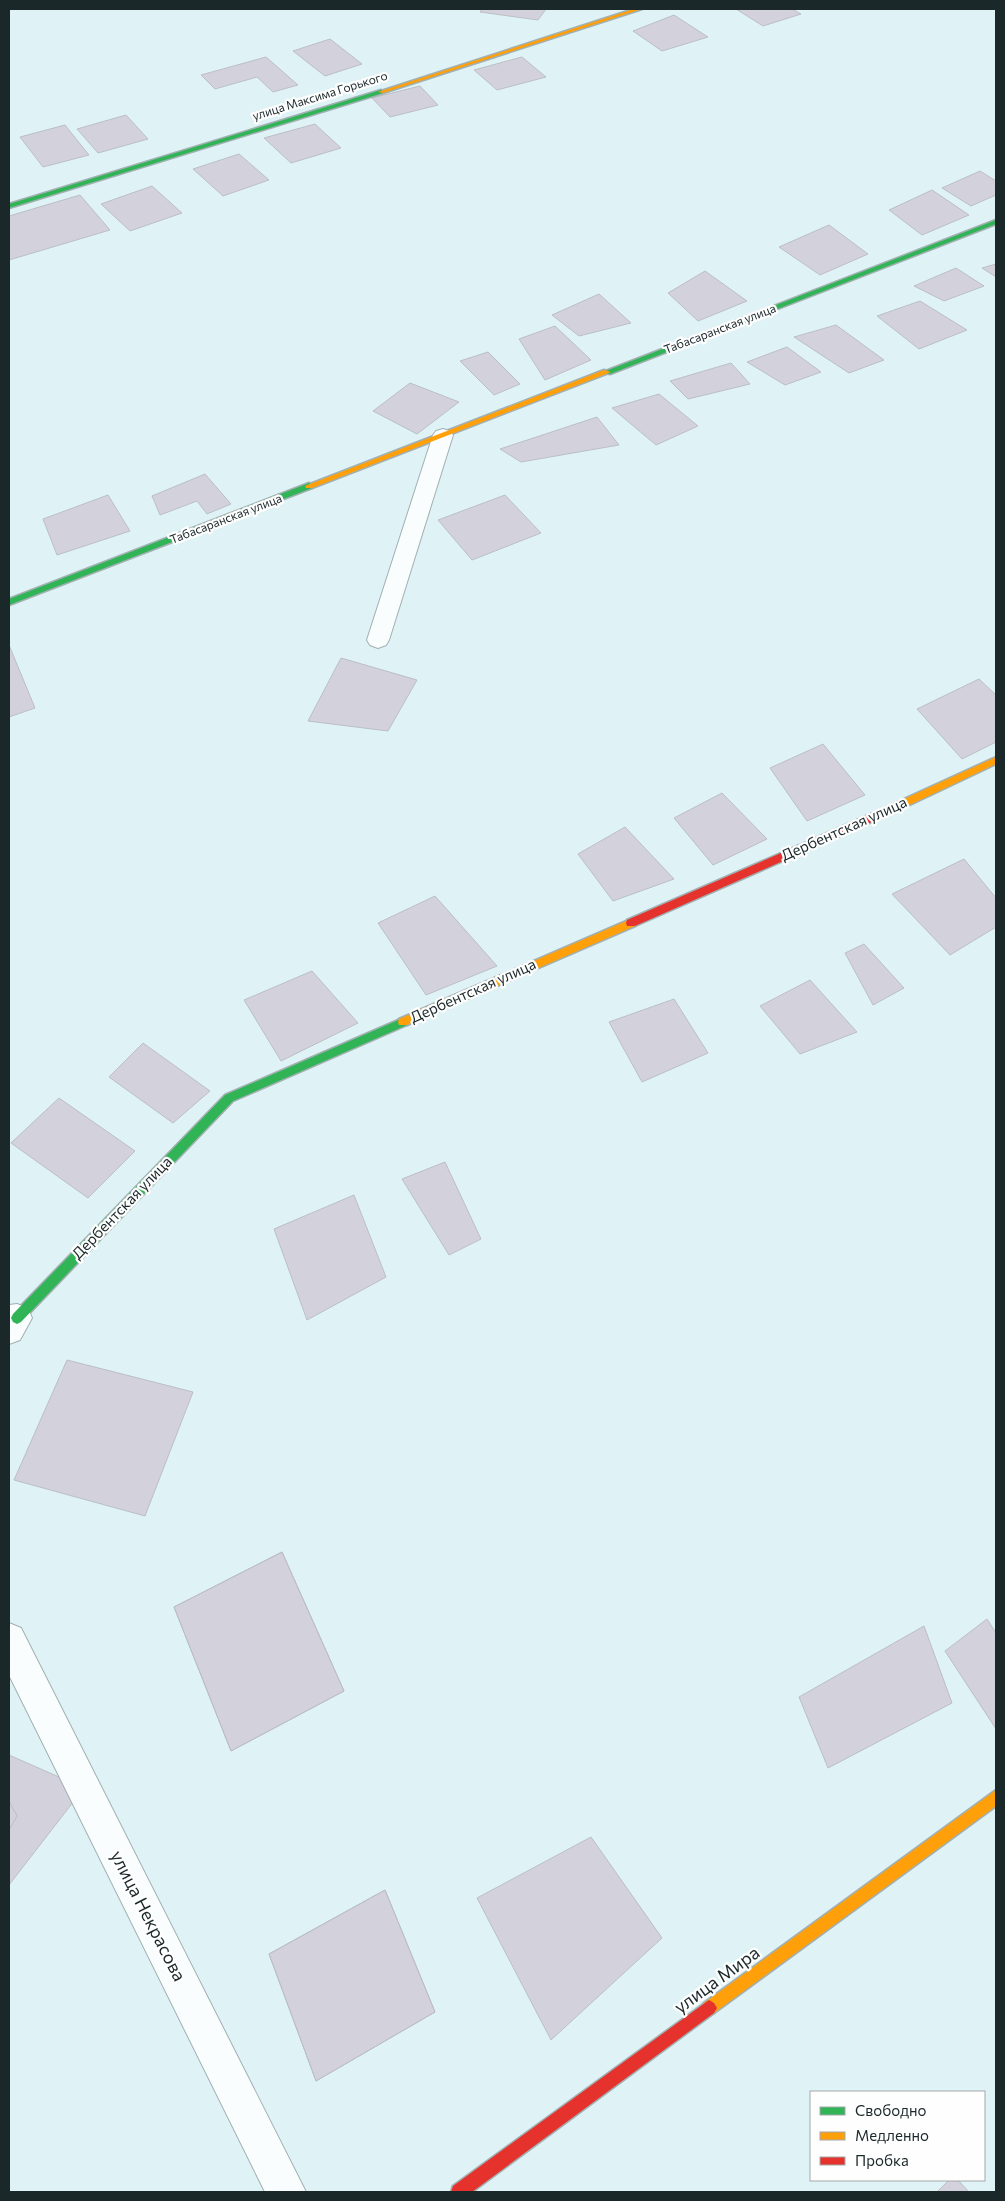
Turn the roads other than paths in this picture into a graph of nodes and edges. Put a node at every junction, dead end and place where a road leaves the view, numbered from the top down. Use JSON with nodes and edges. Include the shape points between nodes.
{"nodes":[{"id":1,"x":639,"y":9,"type":"edge"},
{"id":2,"x":9,"y":206,"type":"edge"},
{"id":3,"x":996,"y":222,"type":"edge"},
{"id":4,"x":443,"y":435,"type":"junction"},
{"id":5,"x":9,"y":602,"type":"edge"},
{"id":6,"x":378,"y":640,"type":"dead end"},
{"id":7,"x":996,"y":760,"type":"edge"},
{"id":8,"x":11,"y":1322,"type":"edge"},
{"id":9,"x":9,"y":1640,"type":"edge"},
{"id":10,"x":996,"y":1797,"type":"edge"},
{"id":11,"x":286,"y":2192,"type":"edge"},
{"id":12,"x":459,"y":2192,"type":"edge"}],
"edges":[{"from":1,"to":2,"type":"street","name":"улица Максима Горького"},
{"from":3,"to":4,"type":"street","name":"Табасаранская улица"},
{"from":4,"to":5,"type":"street","name":"Табасаранская улица"},
{"from":4,"to":6,"type":"street"},
{"from":7,"to":8,"type":"street","name":"Дербентская улица","via":[[229,1098]]},
{"from":9,"to":11,"type":"street","name":"улица Некрасова"},
{"from":10,"to":12,"type":"street","name":"улица Мира"}]}
